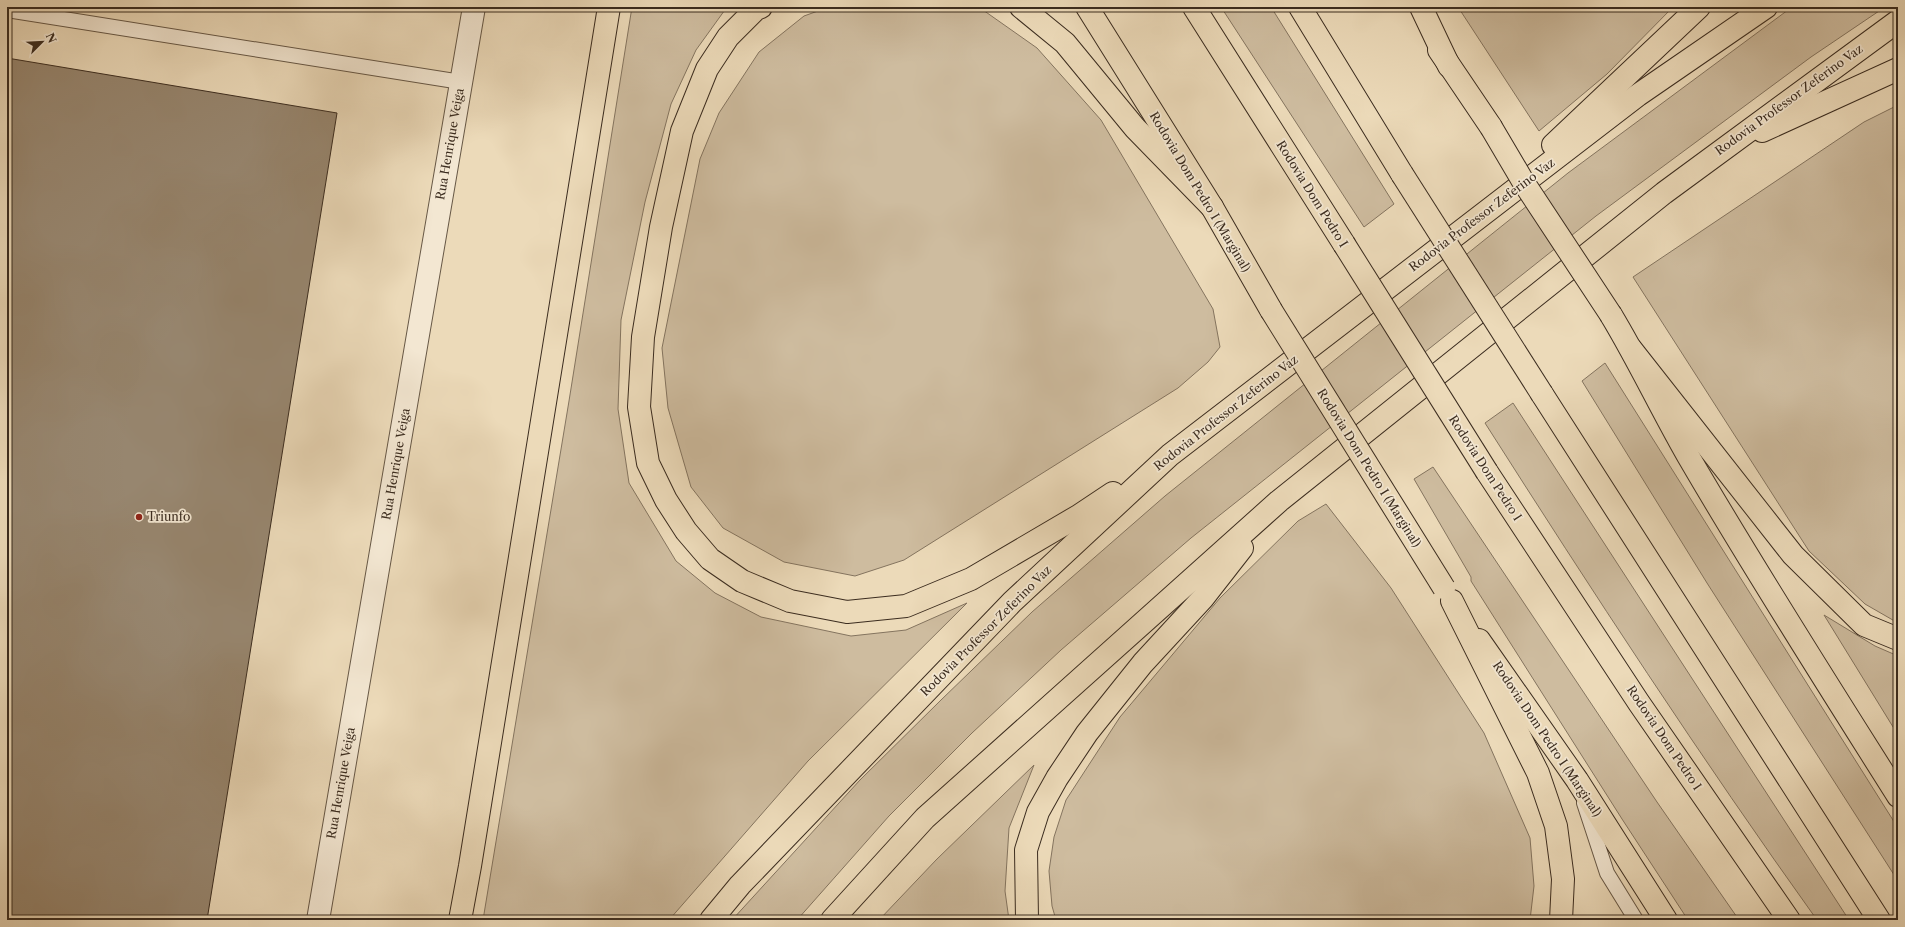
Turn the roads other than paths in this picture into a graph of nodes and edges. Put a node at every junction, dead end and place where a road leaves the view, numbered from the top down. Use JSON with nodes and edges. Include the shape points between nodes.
{"nodes":[{"id":1,"x":474,"y":7,"type":"edge"},
{"id":2,"x":609,"y":7,"type":"edge"},
{"id":3,"x":761,"y":7,"type":"edge"},
{"id":4,"x":1021,"y":7,"type":"edge"},
{"id":5,"x":1087,"y":7,"type":"edge"},
{"id":6,"x":1194,"y":7,"type":"edge"},
{"id":7,"x":1300,"y":7,"type":"edge"},
{"id":8,"x":1411,"y":7,"type":"edge"},
{"id":9,"x":1421,"y":7,"type":"edge"},
{"id":10,"x":1699,"y":7,"type":"edge"},
{"id":11,"x":1766,"y":7,"type":"edge"},
{"id":12,"x":7,"y":10,"type":"edge"},
{"id":13,"x":1898,"y":21,"type":"edge"},
{"id":14,"x":1450,"y":66,"type":"junction"},
{"id":15,"x":1898,"y":69,"type":"edge"},
{"id":16,"x":461,"y":82,"type":"junction"},
{"id":17,"x":1721,"y":149,"type":"junction"},
{"id":18,"x":1212,"y":207,"type":"junction"},
{"id":19,"x":1470,"y":224,"type":"junction"},
{"id":20,"x":1631,"y":349,"type":"junction"},
{"id":21,"x":1170,"y":455,"type":"junction"},
{"id":22,"x":1279,"y":501,"type":"junction"},
{"id":23,"x":1448,"y":594,"type":"junction"},
{"id":24,"x":1898,"y":639,"type":"edge"},
{"id":25,"x":1577,"y":780,"type":"junction"},
{"id":26,"x":1898,"y":796,"type":"edge"},
{"id":27,"x":318,"y":920,"type":"edge"},
{"id":28,"x":460,"y":920,"type":"edge"},
{"id":29,"x":711,"y":920,"type":"edge"},
{"id":30,"x":832,"y":920,"type":"edge"},
{"id":31,"x":1027,"y":920,"type":"edge"},
{"id":32,"x":1561,"y":920,"type":"edge"},
{"id":33,"x":1636,"y":920,"type":"edge"},
{"id":34,"x":1666,"y":920,"type":"edge"},
{"id":35,"x":1789,"y":920,"type":"edge"},
{"id":36,"x":1879,"y":920,"type":"edge"}],
"edges":[{"from":1,"to":16,"type":"street","name":"Rua Henrique Veiga"},
{"from":2,"to":28,"type":"highway"},
{"from":3,"to":21,"type":"highway","via":[[728,37],[707,69],[682,131],[661,227],[643,337],[639,407],[648,463],[666,500],[686,531],[710,559],[742,581],[790,602],[847,612],[906,606],[971,579],[1080,515]]},
{"from":4,"to":18,"type":"highway","via":[[1065,43],[1135,128]]},
{"from":5,"to":18,"type":"highway","name":"Rodovia Dom Pedro I (Marginal)"},
{"from":6,"to":35,"type":"highway","name":"Rodovia Dom Pedro I","bridge":true,"via":[[1487,472],[1634,696]]},
{"from":7,"to":36,"type":"highway","bridge":true,"via":[[1402,174]]},
{"from":8,"to":14,"type":"highway"},
{"from":9,"to":14,"type":"highway"},
{"from":10,"to":19,"type":"highway"},
{"from":11,"to":19,"type":"highway","name":"Rodovia Professor Zeferino Vaz","via":[[1638,95]]},
{"from":12,"to":16,"type":"lane"},
{"from":13,"to":17,"type":"highway","name":"Rodovia Professor Zeferino Vaz"},
{"from":14,"to":20,"type":"highway","bridge":true},
{"from":15,"to":17,"type":"highway"},
{"from":16,"to":27,"type":"street","name":"Rua Henrique Veiga"},
{"from":17,"to":22,"type":"highway","name":"Rodovia Professor Zeferino Vaz"},
{"from":18,"to":23,"type":"highway","name":"Rodovia Dom Pedro I (Marginal)","bridge":true,"via":[[1271,310]]},
{"from":19,"to":21,"type":"highway","name":"Rodovia Professor Zeferino Vaz"},
{"from":20,"to":24,"type":"highway","via":[[1793,555],[1864,626]]},
{"from":20,"to":26,"type":"highway","via":[[1690,460]]},
{"from":21,"to":29,"type":"highway","name":"Rodovia Professor Zeferino Vaz","via":[[1012,602],[740,885]]},
{"from":22,"to":30,"type":"highway","name":"Rodovia Professor Zeferino Vaz","via":[[926,818]]},
{"from":22,"to":31,"type":"highway","via":[[1203,598],[1143,663],[1087,733],[1057,778],[1038,812],[1026,850]]},
{"from":23,"to":25,"type":"highway","name":"Rodovia Dom Pedro I (Marginal)"},
{"from":23,"to":32,"type":"highway","via":[[1538,773],[1554,819],[1563,879]]},
{"from":25,"to":33,"type":"lane","via":[[1607,873]]},
{"from":25,"to":34,"type":"highway","name":"Rodovia Dom Pedro I (Marginal)"}]}
